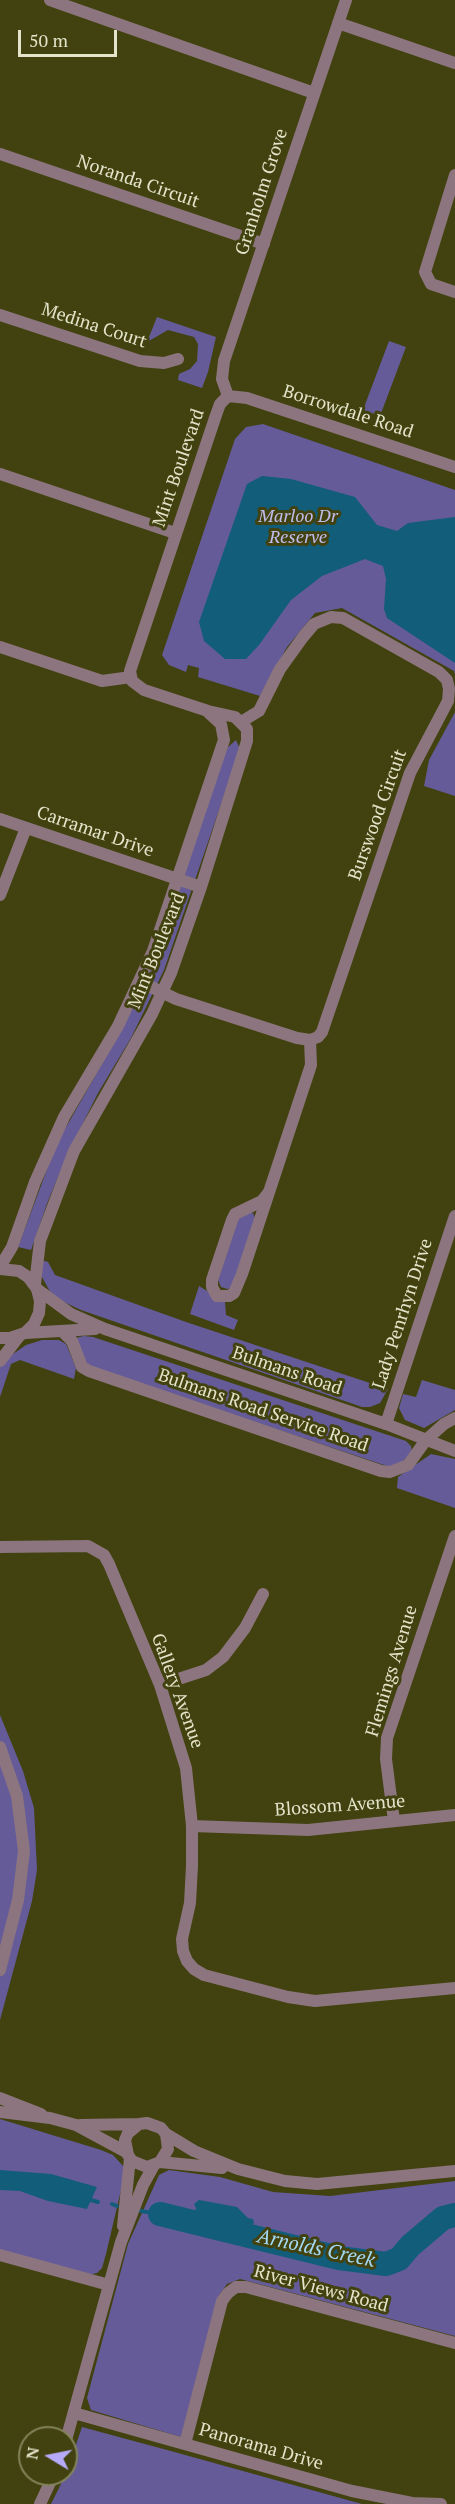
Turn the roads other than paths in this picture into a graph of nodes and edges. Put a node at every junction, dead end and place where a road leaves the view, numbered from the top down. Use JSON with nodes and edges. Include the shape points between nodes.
{"nodes":[{"id":1,"x":50,"y":0,"type":"edge"},
{"id":2,"x":346,"y":0,"type":"edge"},
{"id":3,"x":338,"y":23,"type":"junction"},
{"id":4,"x":455,"y":63,"type":"edge"},
{"id":5,"x":314,"y":93,"type":"junction"},
{"id":6,"x":0,"y":154,"type":"edge"},
{"id":7,"x":455,"y":175,"type":"edge"},
{"id":8,"x":264,"y":244,"type":"junction"},
{"id":9,"x":455,"y":292,"type":"edge"},
{"id":10,"x":0,"y":315,"type":"edge"},
{"id":11,"x":178,"y":359,"type":"dead end"},
{"id":12,"x":228,"y":396,"type":"junction"},
{"id":13,"x":455,"y":467,"type":"edge"},
{"id":14,"x":0,"y":474,"type":"edge"},
{"id":15,"x":175,"y":533,"type":"junction"},
{"id":16,"x":0,"y":646,"type":"edge"},
{"id":17,"x":131,"y":677,"type":"junction"},
{"id":18,"x":207,"y":711,"type":"junction"},
{"id":19,"x":241,"y":722,"type":"junction"},
{"id":20,"x":0,"y":819,"type":"edge"},
{"id":21,"x":26,"y":828,"type":"junction"},
{"id":22,"x":178,"y":879,"type":"junction"},
{"id":23,"x":201,"y":887,"type":"junction"},
{"id":24,"x":0,"y":896,"type":"edge"},
{"id":25,"x":141,"y":982,"type":"junction"},
{"id":26,"x":163,"y":994,"type":"junction"},
{"id":27,"x":310,"y":1040,"type":"junction"},
{"id":28,"x":269,"y":1192,"type":"junction"},
{"id":29,"x":455,"y":1216,"type":"edge"},
{"id":30,"x":0,"y":1268,"type":"edge"},
{"id":31,"x":36,"y":1287,"type":"junction"},
{"id":32,"x":105,"y":1329,"type":"junction"},
{"id":33,"x":62,"y":1330,"type":"junction"},
{"id":34,"x":22,"y":1334,"type":"junction"},
{"id":35,"x":0,"y":1338,"type":"edge"},
{"id":36,"x":0,"y":1361,"type":"edge"},
{"id":37,"x":455,"y":1418,"type":"edge"},
{"id":38,"x":386,"y":1424,"type":"junction"},
{"id":39,"x":426,"y":1440,"type":"junction"},
{"id":40,"x":455,"y":1451,"type":"edge"},
{"id":41,"x":455,"y":1536,"type":"edge"},
{"id":42,"x":0,"y":1547,"type":"edge"},
{"id":43,"x":263,"y":1594,"type":"dead end"},
{"id":44,"x":160,"y":1685,"type":"junction"},
{"id":45,"x":0,"y":1747,"type":"edge"},
{"id":46,"x":455,"y":1815,"type":"edge"},
{"id":47,"x":394,"y":1821,"type":"junction"},
{"id":48,"x":192,"y":1826,"type":"junction"},
{"id":49,"x":0,"y":1970,"type":"edge"},
{"id":50,"x":455,"y":1988,"type":"edge"},
{"id":51,"x":0,"y":2098,"type":"edge"},
{"id":52,"x":0,"y":2112,"type":"edge"},
{"id":53,"x":50,"y":2118,"type":"junction"},
{"id":54,"x":139,"y":2124,"type":"junction"},
{"id":55,"x":76,"y":2125,"type":"junction"},
{"id":56,"x":166,"y":2134,"type":"junction"},
{"id":57,"x":128,"y":2155,"type":"junction"},
{"id":58,"x":157,"y":2164,"type":"junction"},
{"id":59,"x":238,"y":2169,"type":"junction"},
{"id":60,"x":455,"y":2171,"type":"edge"},
{"id":61,"x":121,"y":2242,"type":"junction"},
{"id":62,"x":0,"y":2254,"type":"edge"},
{"id":63,"x":109,"y":2285,"type":"junction"},
{"id":64,"x":455,"y":2343,"type":"edge"},
{"id":65,"x":74,"y":2413,"type":"junction"},
{"id":66,"x":70,"y":2426,"type":"edge"},
{"id":67,"x":185,"y":2444,"type":"junction"},
{"id":68,"x":48,"y":2486,"type":"edge"},
{"id":69,"x":412,"y":2503,"type":"edge"},
{"id":70,"x":40,"y":2504,"type":"edge"},
{"id":71,"x":441,"y":2504,"type":"edge"}],
"edges":[{"from":1,"to":5,"type":"street"},
{"from":2,"to":3,"type":"street","name":"Granholm Grove"},
{"from":3,"to":4,"type":"street"},
{"from":3,"to":5,"type":"street","name":"Granholm Grove"},
{"from":5,"to":8,"type":"street","name":"Granholm Grove"},
{"from":6,"to":8,"type":"street","name":"Noranda Circuit"},
{"from":7,"to":9,"type":"street","via":[[425,272],[431,284]]},
{"from":8,"to":12,"type":"street","name":"Granholm Grove","via":[[222,370]]},
{"from":10,"to":11,"type":"street","name":"Medina Court","via":[[140,361],[164,363]]},
{"from":12,"to":13,"type":"street","name":"Borrowdale Road","via":[[248,398]]},
{"from":12,"to":15,"type":"street","name":"Mint Boulevard","via":[[220,404]]},
{"from":14,"to":15,"type":"street"},
{"from":15,"to":17,"type":"street","name":"Mint Boulevard","via":[[131,664]]},
{"from":16,"to":17,"type":"street","via":[[102,681]]},
{"from":17,"to":18,"type":"street","via":[[144,690]]},
{"from":18,"to":19,"type":"street"},
{"from":18,"to":22,"type":"street","name":"Mint Boulevard","via":[[221,724],[224,740]]},
{"from":19,"to":23,"type":"street","name":"Mint Boulevard","via":[[248,733],[245,751]]},
{"from":19,"to":27,"type":"street","name":"Burswood Circuit","via":[[260,711],[280,669],[314,624],[331,617],[343,618],[439,672],[449,689],[448,701],[410,773],[322,1032]]},
{"from":20,"to":21,"type":"street","name":"Carramar Drive"},
{"from":21,"to":22,"type":"street","name":"Carramar Drive"},
{"from":21,"to":24,"type":"street"},
{"from":22,"to":23,"type":"street","name":"Carramar Drive"},
{"from":22,"to":25,"type":"street","name":"Mint Boulevard"},
{"from":23,"to":26,"type":"street","name":"Mint Boulevard"},
{"from":25,"to":26,"type":"street"},
{"from":25,"to":30,"type":"street","name":"Mint Boulevard","via":[[64,1117]]},
{"from":26,"to":27,"type":"street"},
{"from":26,"to":31,"type":"street","name":"Mint Boulevard","via":[[74,1151],[40,1241]]},
{"from":27,"to":28,"type":"street","via":[[311,1065]]},
{"from":28,"to":28,"type":"street","via":[[238,1287],[229,1296],[217,1296],[212,1280],[232,1220]]},
{"from":29,"to":38,"type":"street","name":"Lady Penrhyn Drive"},
{"from":30,"to":31,"type":"street","name":"Bulmans Road","via":[[19,1271]]},
{"from":31,"to":32,"type":"street","name":"Bulmans Road","via":[[71,1314]]},
{"from":31,"to":34,"type":"street","name":"Mint Boulevard","via":[[39,1313],[34,1324]]},
{"from":32,"to":33,"type":"street","name":"Bulmans Road"},
{"from":32,"to":38,"type":"street","name":"Bulmans Road"},
{"from":33,"to":34,"type":"street","name":"Bulmans Road"},
{"from":33,"to":39,"type":"street","name":"Bulmans Road Service Road","via":[[72,1341],[82,1367],[89,1371],[381,1471],[402,1469]]},
{"from":34,"to":35,"type":"street","name":"Bulmans Road"},
{"from":34,"to":36,"type":"street","name":"Mint Boulevard"},
{"from":37,"to":39,"type":"street","name":"Bulmans Road Service Road"},
{"from":38,"to":39,"type":"street","name":"Bulmans Road"},
{"from":39,"to":40,"type":"street","name":"Bulmans Road"},
{"from":41,"to":47,"type":"street","name":"Flemings Avenue","via":[[387,1738]]},
{"from":42,"to":44,"type":"street","name":"Gallery Avenue","via":[[88,1546],[104,1556]]},
{"from":43,"to":44,"type":"street","via":[[223,1658],[206,1670]]},
{"from":44,"to":48,"type":"street","name":"Gallery Avenue","via":[[186,1768]]},
{"from":45,"to":49,"type":"street","via":[[17,1796],[24,1851],[18,1900]]},
{"from":46,"to":47,"type":"street","name":"Blossom Avenue"},
{"from":47,"to":48,"type":"street","name":"Blossom Avenue","via":[[288,1830]]},
{"from":48,"to":50,"type":"street","name":"Gallery Avenue","via":[[190,1903],[182,1939],[187,1961],[194,1969],[288,1997],[315,2001]]},
{"from":51,"to":53,"type":"street"},
{"from":52,"to":53,"type":"street"},
{"from":53,"to":55,"type":"street"},
{"from":54,"to":55,"type":"street"},
{"from":54,"to":56,"type":"street","via":[[154,2124]]},
{"from":54,"to":57,"type":"street","via":[[125,2140]]},
{"from":55,"to":57,"type":"street"},
{"from":56,"to":58,"type":"street","via":[[168,2149]]},
{"from":56,"to":59,"type":"street","via":[[194,2151]]},
{"from":57,"to":58,"type":"street","via":[[139,2165]]},
{"from":57,"to":61,"type":"street"},
{"from":58,"to":59,"type":"street"},
{"from":58,"to":61,"type":"street","via":[[143,2185]]},
{"from":59,"to":60,"type":"street","via":[[285,2181],[317,2184]]},
{"from":61,"to":63,"type":"street"},
{"from":62,"to":63,"type":"street"},
{"from":63,"to":65,"type":"street"},
{"from":64,"to":67,"type":"street","name":"River Views Road","via":[[246,2286],[236,2287],[222,2301]]},
{"from":65,"to":66,"type":"street"},
{"from":65,"to":67,"type":"street","name":"Panorama Drive"},
{"from":67,"to":69,"type":"street","name":"Panorama Drive","via":[[352,2491]]},
{"from":68,"to":70,"type":"street"},
{"from":69,"to":71,"type":"street","name":"Panorama Drive"}]}
